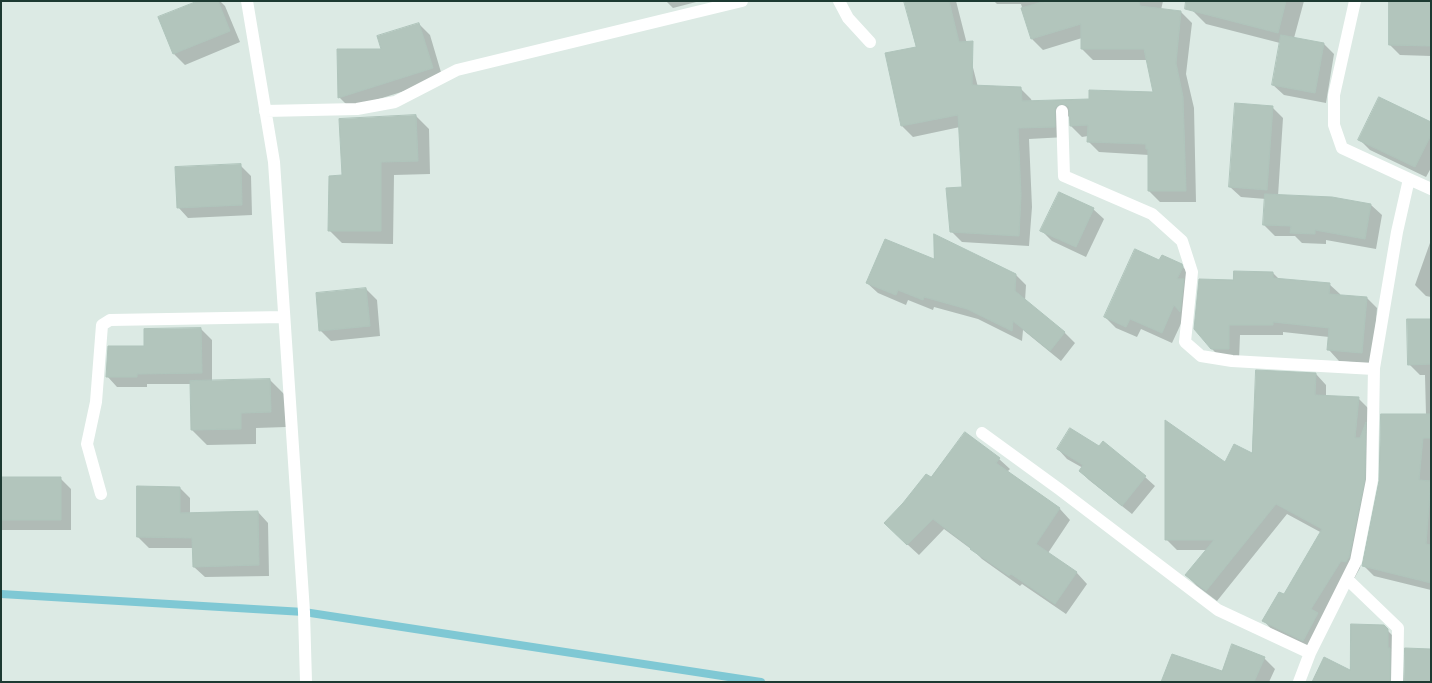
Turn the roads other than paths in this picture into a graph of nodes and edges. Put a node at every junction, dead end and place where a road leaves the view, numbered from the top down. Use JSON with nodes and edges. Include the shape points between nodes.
{"nodes":[{"id":1,"x":247,"y":1,"type":"edge"},
{"id":2,"x":742,"y":1,"type":"edge"},
{"id":3,"x":839,"y":1,"type":"edge"},
{"id":4,"x":1355,"y":1,"type":"edge"},
{"id":5,"x":870,"y":42,"type":"dead end"},
{"id":6,"x":265,"y":111,"type":"junction"},
{"id":7,"x":1062,"y":111,"type":"dead end"},
{"id":8,"x":1409,"y":179,"type":"junction"},
{"id":9,"x":1431,"y":189,"type":"edge"},
{"id":10,"x":284,"y":317,"type":"junction"},
{"id":11,"x":1374,"y":369,"type":"junction"},
{"id":12,"x":982,"y":433,"type":"dead end"},
{"id":13,"x":101,"y":494,"type":"dead end"},
{"id":14,"x":1347,"y":579,"type":"junction"},
{"id":15,"x":1310,"y":653,"type":"junction"},
{"id":16,"x":306,"y":682,"type":"edge"},
{"id":17,"x":1299,"y":682,"type":"edge"},
{"id":18,"x":1397,"y":682,"type":"edge"}],
"edges":[{"from":1,"to":6,"type":"street"},
{"from":2,"to":6,"type":"street","via":[[457,70],[395,102],[357,109]]},
{"from":3,"to":5,"type":"street","via":[[848,18]]},
{"from":4,"to":8,"type":"street","via":[[1334,95],[1334,125],[1342,148]]},
{"from":6,"to":10,"type":"street","via":[[274,162]]},
{"from":7,"to":11,"type":"street","via":[[1064,176],[1152,214],[1182,241],[1192,272],[1185,342],[1201,356],[1232,361]]},
{"from":8,"to":9,"type":"street"},
{"from":8,"to":11,"type":"street","via":[[1397,232]]},
{"from":10,"to":13,"type":"street","via":[[110,320],[102,325],[96,402],[87,444]]},
{"from":10,"to":16,"type":"street","via":[[304,612]]},
{"from":11,"to":14,"type":"street","via":[[1372,480],[1356,561]]},
{"from":12,"to":15,"type":"street","via":[[1218,610]]},
{"from":14,"to":15,"type":"street"},
{"from":14,"to":18,"type":"street","via":[[1398,628]]},
{"from":15,"to":17,"type":"street"}]}
